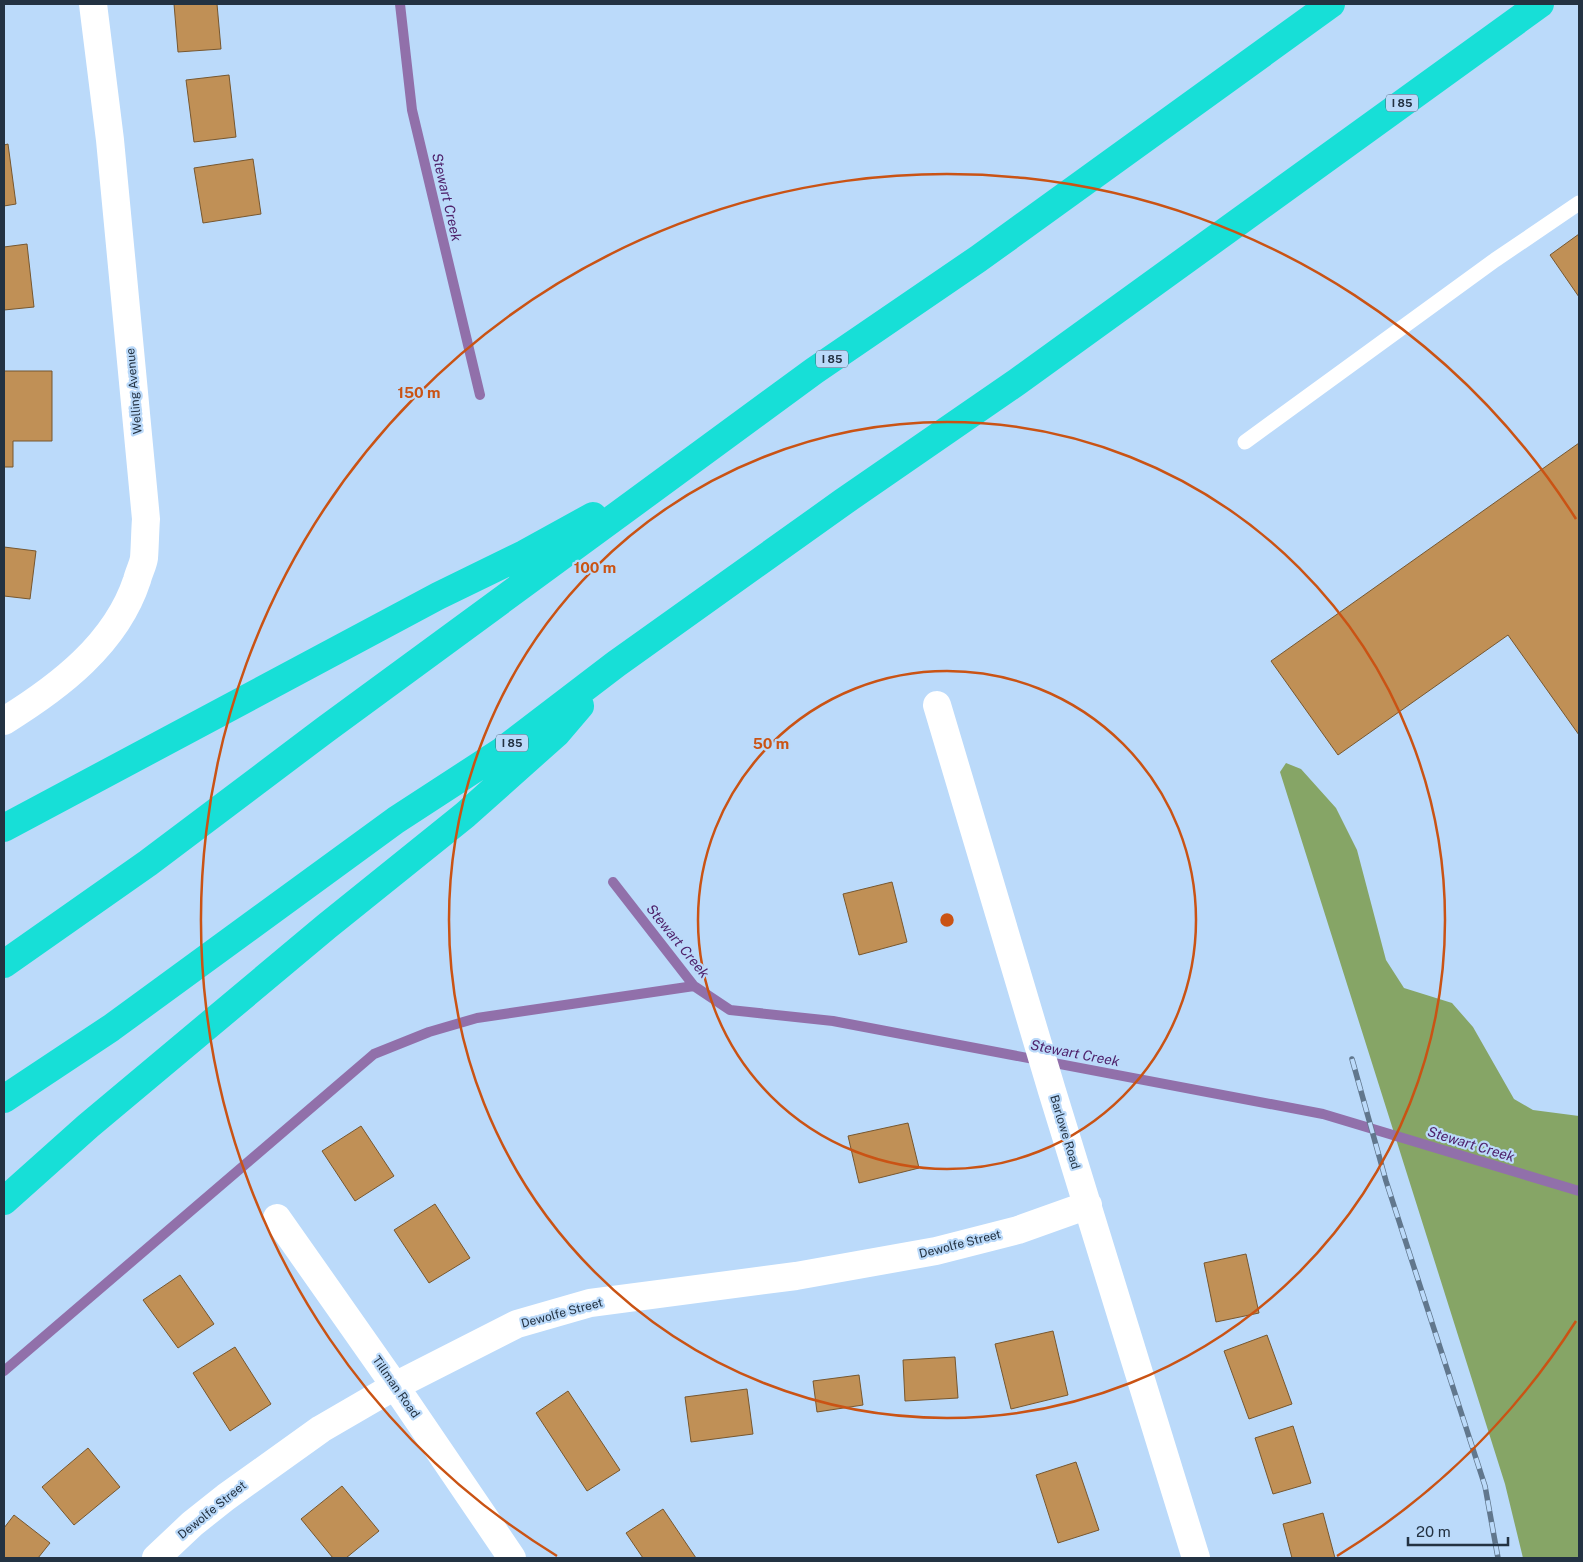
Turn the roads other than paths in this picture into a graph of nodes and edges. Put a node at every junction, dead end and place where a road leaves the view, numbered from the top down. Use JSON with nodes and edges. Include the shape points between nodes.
{"nodes":[{"id":1,"x":92,"y":4,"type":"edge"},
{"id":2,"x":1330,"y":4,"type":"edge"},
{"id":3,"x":1540,"y":4,"type":"edge"},
{"id":4,"x":1579,"y":203,"type":"edge"},
{"id":5,"x":1245,"y":442,"type":"dead end"},
{"id":6,"x":689,"y":463,"type":"junction"},
{"id":7,"x":616,"y":664,"type":"junction"},
{"id":8,"x":937,"y":705,"type":"dead end"},
{"id":9,"x":4,"y":721,"type":"edge"},
{"id":10,"x":4,"y":828,"type":"edge"},
{"id":11,"x":4,"y":964,"type":"edge"},
{"id":12,"x":4,"y":1099,"type":"edge"},
{"id":13,"x":4,"y":1202,"type":"edge"},
{"id":14,"x":1088,"y":1205,"type":"junction"},
{"id":15,"x":277,"y":1218,"type":"dead end"},
{"id":16,"x":396,"y":1386,"type":"junction"},
{"id":17,"x":156,"y":1558,"type":"edge"},
{"id":18,"x":512,"y":1558,"type":"edge"},
{"id":19,"x":1196,"y":1558,"type":"edge"}],
"edges":[{"from":1,"to":9,"type":"street","name":"Welling Avenue","via":[[110,140],[146,519],[144,559],[131,598],[116,625],[79,667],[35,702]]},
{"from":2,"to":6,"type":"highway","number":"I 85"},
{"from":3,"to":7,"type":"highway","number":"I 85","via":[[1017,382]]},
{"from":4,"to":5,"type":"lane"},
{"from":6,"to":10,"type":"highway","via":[[524,554],[438,596]]},
{"from":6,"to":11,"type":"highway","number":"I 85","via":[[148,864]]},
{"from":7,"to":12,"type":"highway","number":"I 85","via":[[502,751],[396,820],[111,1028]]},
{"from":7,"to":13,"type":"highway","via":[[557,733],[464,815],[88,1126]]},
{"from":8,"to":14,"type":"street","name":"Barlowe Road"},
{"from":14,"to":16,"type":"street","name":"Dewolfe Street","via":[[1018,1230],[936,1251],[796,1276],[590,1303],[517,1324]]},
{"from":14,"to":19,"type":"street","name":"Barlowe Road"},
{"from":15,"to":16,"type":"street","name":"Tillman Road"},
{"from":16,"to":17,"type":"street","name":"Dewolfe Street","via":[[321,1429],[226,1497]]},
{"from":16,"to":18,"type":"street","name":"Tillman Road"}]}
